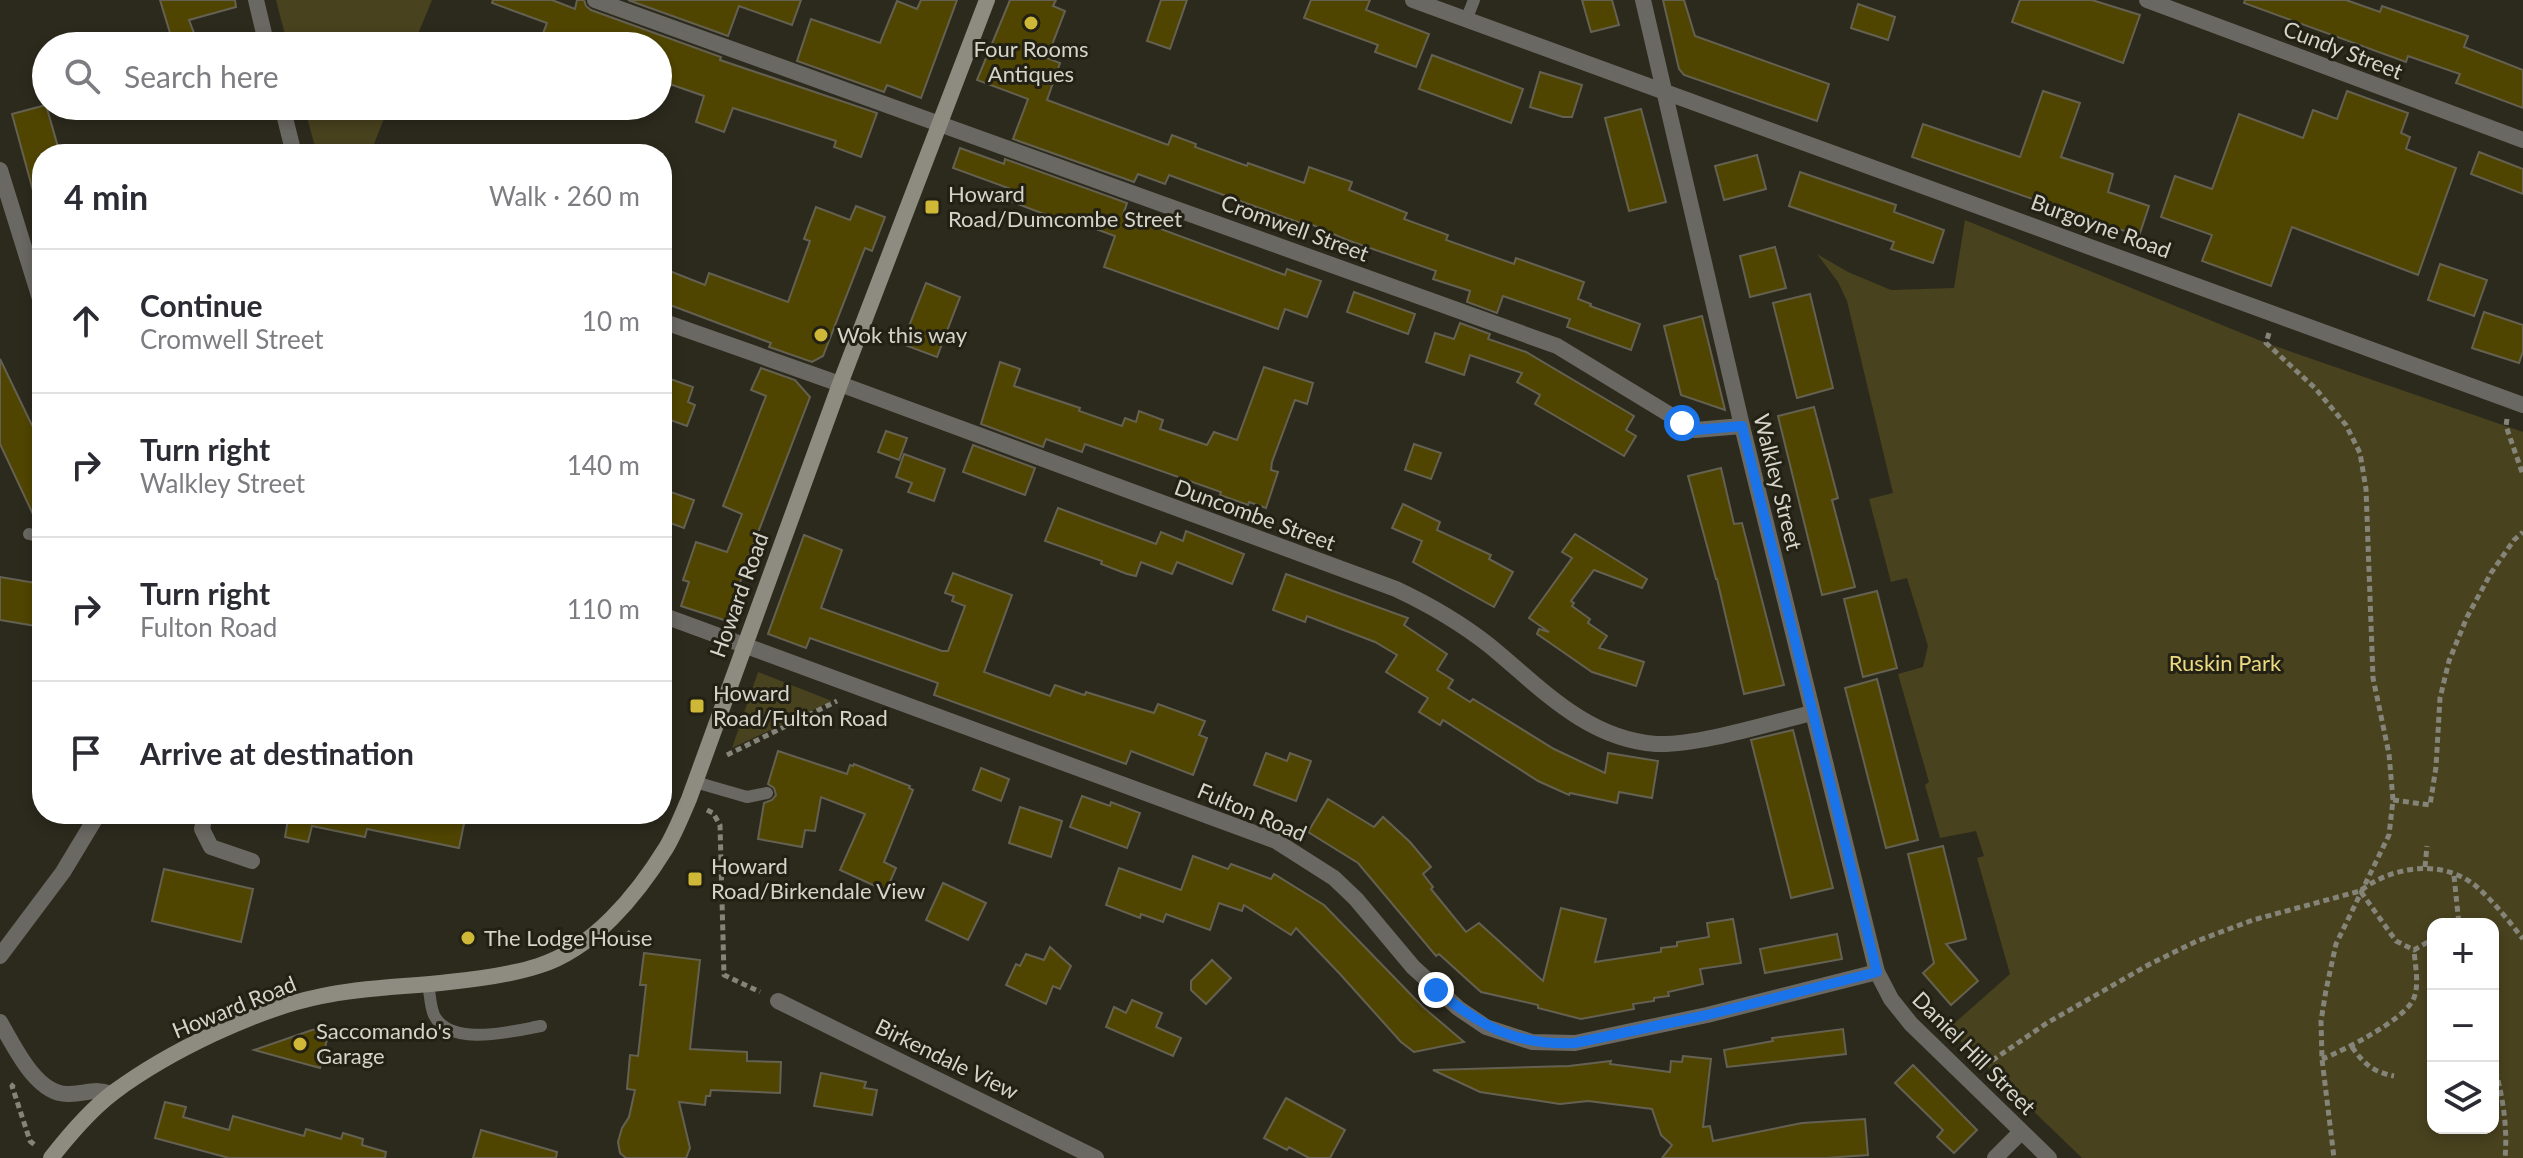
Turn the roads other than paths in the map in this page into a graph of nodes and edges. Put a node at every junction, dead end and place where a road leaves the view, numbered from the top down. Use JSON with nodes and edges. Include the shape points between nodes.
{"nodes":[{"id":1,"x":256,"y":0,"type":"edge"},
{"id":2,"x":595,"y":0,"type":"edge"},
{"id":3,"x":987,"y":0,"type":"edge"},
{"id":4,"x":1413,"y":0,"type":"edge"},
{"id":5,"x":1474,"y":0,"type":"edge"},
{"id":6,"x":1643,"y":0,"type":"edge"},
{"id":7,"x":2147,"y":0,"type":"edge"},
{"id":8,"x":1466,"y":20,"type":"junction"},
{"id":9,"x":264,"y":32,"type":"edge"},
{"id":10,"x":1663,"y":91,"type":"junction"},
{"id":11,"x":286,"y":120,"type":"edge"},
{"id":12,"x":940,"y":123,"type":"junction"},
{"id":13,"x":2523,"y":140,"type":"edge"},
{"id":14,"x":292,"y":144,"type":"edge"},
{"id":15,"x":0,"y":170,"type":"edge"},
{"id":16,"x":8,"y":228,"type":"edge"},
{"id":17,"x":32,"y":282,"type":"edge"},
{"id":18,"x":672,"y":325,"type":"edge"},
{"id":19,"x":840,"y":384,"type":"junction"},
{"id":20,"x":2516,"y":402,"type":"edge"},
{"id":21,"x":1742,"y":426,"type":"junction"},
{"id":22,"x":672,"y":619,"type":"edge"},
{"id":23,"x":744,"y":644,"type":"junction"},
{"id":24,"x":1812,"y":713,"type":"junction"},
{"id":25,"x":695,"y":782,"type":"junction"},
{"id":26,"x":767,"y":793,"type":"dead end"},
{"id":27,"x":92,"y":824,"type":"edge"},
{"id":28,"x":203,"y":824,"type":"edge"},
{"id":29,"x":252,"y":861,"type":"dead end"},
{"id":30,"x":0,"y":956,"type":"edge"},
{"id":31,"x":1877,"y":972,"type":"junction"},
{"id":32,"x":428,"y":984,"type":"junction"},
{"id":33,"x":778,"y":1001,"type":"road end"},
{"id":34,"x":0,"y":1022,"type":"edge"},
{"id":35,"x":541,"y":1026,"type":"dead end"},
{"id":36,"x":111,"y":1094,"type":"junction"},
{"id":37,"x":2021,"y":1132,"type":"junction"},
{"id":38,"x":45,"y":1154,"type":"edge"},
{"id":39,"x":1096,"y":1158,"type":"edge"},
{"id":40,"x":1995,"y":1158,"type":"edge"},
{"id":41,"x":2049,"y":1158,"type":"edge"}],
"edges":[{"from":1,"to":9,"type":"street"},
{"from":2,"to":12,"type":"street","name":"Cromwell Street"},
{"from":3,"to":12,"type":"street","name":"Howard Road"},
{"from":4,"to":8,"type":"street","name":"Burgoyne Road"},
{"from":5,"to":8,"type":"lane"},
{"from":6,"to":10,"type":"street","name":"Walkley Street"},
{"from":7,"to":13,"type":"street","name":"Cundy Street"},
{"from":8,"to":10,"type":"street","name":"Burgoyne Road"},
{"from":10,"to":20,"type":"street","name":"Burgoyne Road"},
{"from":10,"to":21,"type":"street","name":"Walkley Street"},
{"from":11,"to":14,"type":"street"},
{"from":12,"to":19,"type":"street","name":"Howard Road"},
{"from":12,"to":21,"type":"street","name":"Cromwell Street","via":[[1557,346],[1695,430]]},
{"from":15,"to":16,"type":"street"},
{"from":16,"to":17,"type":"street"},
{"from":18,"to":19,"type":"street","name":"Duncombe Street"},
{"from":19,"to":23,"type":"street","name":"Howard Road"},
{"from":19,"to":24,"type":"street","name":"Duncombe Street","via":[[1396,589],[1467,629],[1561,707],[1618,735],[1656,744],[1695,740]]},
{"from":21,"to":24,"type":"street","name":"Walkley Street"},
{"from":22,"to":23,"type":"street","name":"Fulton Road"},
{"from":23,"to":25,"type":"street","name":"Howard Road"},
{"from":23,"to":31,"type":"street","name":"Fulton Road","via":[[1276,841],[1334,878],[1413,967],[1458,1008],[1486,1027],[1532,1042],[1575,1043]]},
{"from":24,"to":31,"type":"street","name":"Walkley Street"},
{"from":25,"to":26,"type":"lane","via":[[747,797]]},
{"from":25,"to":32,"type":"street","name":"Howard Road","via":[[666,848],[607,923],[541,965]]},
{"from":27,"to":30,"type":"street"},
{"from":28,"to":29,"type":"street","via":[[211,847]]},
{"from":31,"to":37,"type":"street","name":"Daniel Hill Street","via":[[1911,1024]]},
{"from":32,"to":35,"type":"lane","via":[[434,1015],[445,1028],[466,1035]]},
{"from":32,"to":36,"type":"street","name":"Howard Road","via":[[364,989],[285,1006],[176,1054]]},
{"from":33,"to":39,"type":"street","name":"Birkendale View"},
{"from":34,"to":36,"type":"street","via":[[44,1087],[65,1095],[99,1089]]},
{"from":36,"to":38,"type":"street","name":"Howard Road"},
{"from":37,"to":40,"type":"street"},
{"from":37,"to":41,"type":"street","name":"Daniel Hill Street"}]}
